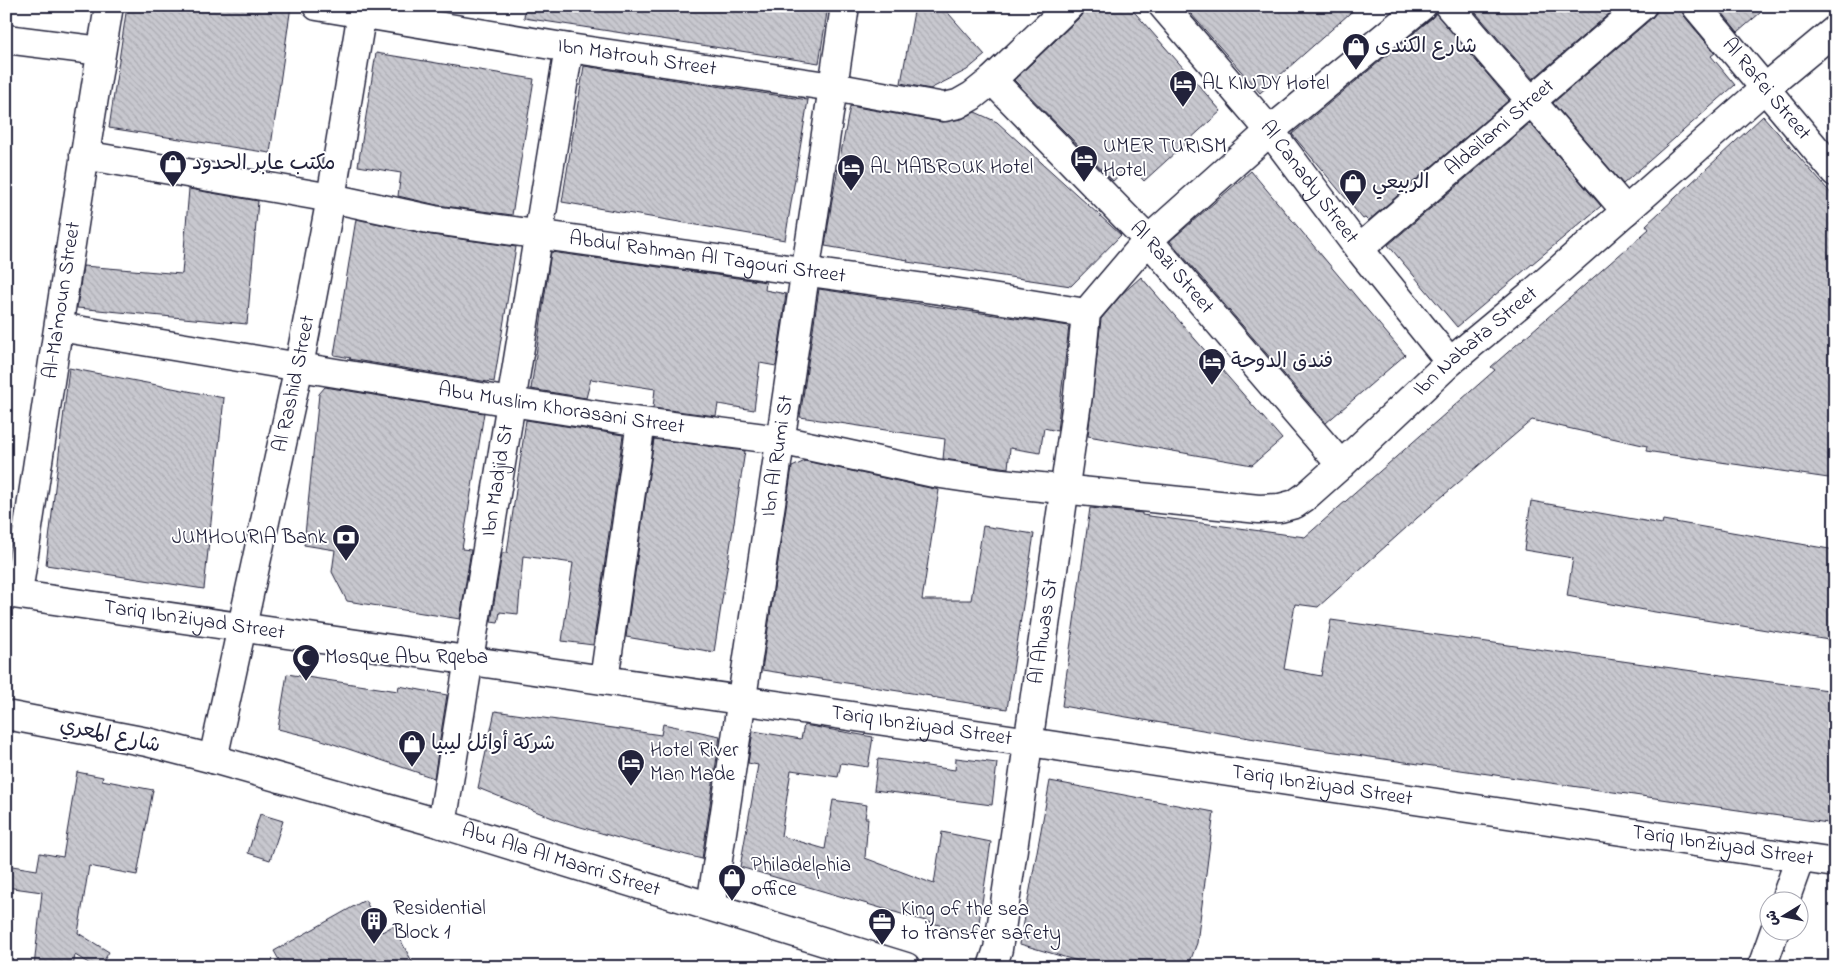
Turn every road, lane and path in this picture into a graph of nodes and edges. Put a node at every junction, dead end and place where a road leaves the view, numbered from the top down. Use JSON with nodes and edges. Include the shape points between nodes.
{"nodes":[{"id":1,"x":109,"y":6,"type":"edge"},
{"id":2,"x":317,"y":6,"type":"edge"},
{"id":3,"x":844,"y":6,"type":"edge"},
{"id":4,"x":1069,"y":6,"type":"edge"},
{"id":5,"x":1163,"y":6,"type":"edge"},
{"id":6,"x":1422,"y":6,"type":"edge"},
{"id":7,"x":1449,"y":6,"type":"edge"},
{"id":8,"x":1642,"y":6,"type":"edge"},
{"id":9,"x":1696,"y":6,"type":"edge"},
{"id":10,"x":362,"y":10,"type":"edge"},
{"id":11,"x":1835,"y":30,"type":"edge"},
{"id":12,"x":6,"y":39,"type":"edge"},
{"id":13,"x":569,"y":48,"type":"junction"},
{"id":14,"x":101,"y":51,"type":"junction"},
{"id":15,"x":992,"y":80,"type":"junction"},
{"id":16,"x":832,"y":86,"type":"junction"},
{"id":17,"x":1764,"y":89,"type":"junction"},
{"id":18,"x":1530,"y":101,"type":"junction"},
{"id":19,"x":1270,"y":131,"type":"junction"},
{"id":20,"x":84,"y":155,"type":"junction"},
{"id":21,"x":1835,"y":172,"type":"edge"},
{"id":22,"x":330,"y":198,"type":"junction"},
{"id":23,"x":1626,"y":211,"type":"junction"},
{"id":24,"x":539,"y":235,"type":"junction"},
{"id":25,"x":1148,"y":240,"type":"junction"},
{"id":26,"x":1359,"y":249,"type":"junction"},
{"id":27,"x":805,"y":272,"type":"junction"},
{"id":28,"x":1086,"y":312,"type":"junction"},
{"id":29,"x":60,"y":327,"type":"junction"},
{"id":30,"x":1450,"y":362,"type":"junction"},
{"id":31,"x":299,"y":366,"type":"junction"},
{"id":32,"x":511,"y":402,"type":"junction"},
{"id":33,"x":641,"y":422,"type":"junction"},
{"id":34,"x":780,"y":440,"type":"junction"},
{"id":35,"x":1341,"y":466,"type":"junction"},
{"id":36,"x":1064,"y":488,"type":"junction"},
{"id":37,"x":12,"y":593,"type":"edge"},
{"id":38,"x":242,"y":628,"type":"junction"},
{"id":39,"x":469,"y":660,"type":"junction"},
{"id":40,"x":604,"y":680,"type":"junction"},
{"id":41,"x":741,"y":700,"type":"junction"},
{"id":42,"x":6,"y":715,"type":"edge"},
{"id":43,"x":1029,"y":742,"type":"junction"},
{"id":44,"x":213,"y":760,"type":"junction"},
{"id":45,"x":442,"y":824,"type":"junction"},
{"id":46,"x":1800,"y":858,"type":"junction"},
{"id":47,"x":1835,"y":863,"type":"edge"},
{"id":48,"x":1789,"y":890,"type":"edge"},
{"id":49,"x":711,"y":906,"type":"junction"},
{"id":50,"x":1771,"y":940,"type":"edge"},
{"id":51,"x":997,"y":961,"type":"edge"},
{"id":52,"x":906,"y":967,"type":"edge"},
{"id":53,"x":1762,"y":967,"type":"edge"}],
"edges":[{"from":1,"to":14,"type":"street","name":"Al-Ma'moun Street"},
{"from":2,"to":10,"type":"street","name":"Ibn Matrouh Street"},
{"from":3,"to":16,"type":"street","name":"Ibn Al Rumi St"},
{"from":4,"to":15,"type":"street"},
{"from":5,"to":19,"type":"street","name":"Al Canady Street"},
{"from":6,"to":19,"type":"street"},
{"from":7,"to":18,"type":"street"},
{"from":8,"to":18,"type":"street","name":"Aldailami Street"},
{"from":9,"to":17,"type":"street","name":"Al Rafei Street"},
{"from":10,"to":13,"type":"street","name":"Ibn Matrouh Street"},
{"from":10,"to":22,"type":"street","name":"Al Rashid Street"},
{"from":11,"to":17,"type":"street","name":"Ibn Nabata Street"},
{"from":12,"to":14,"type":"street"},
{"from":13,"to":16,"type":"street","name":"Ibn Matrouh Street"},
{"from":13,"to":24,"type":"street","name":"Ibn Madjid St"},
{"from":14,"to":20,"type":"street","name":"Al-Ma'moun Street"},
{"from":15,"to":16,"type":"street","name":"Ibn Matrouh Street","via":[[958,104],[944,106]]},
{"from":15,"to":25,"type":"street","name":"Al Razi Street"},
{"from":16,"to":27,"type":"street","name":"Ibn Al Rumi St"},
{"from":17,"to":21,"type":"street","name":"Al Rafei Street"},
{"from":17,"to":23,"type":"street","name":"Ibn Nabata Street"},
{"from":18,"to":23,"type":"street"},
{"from":18,"to":26,"type":"street","name":"Aldailami Street"},
{"from":19,"to":25,"type":"street"},
{"from":19,"to":26,"type":"street","name":"Al Canady Street"},
{"from":20,"to":22,"type":"street","name":"Abdul Rahman Al Tagouri Street"},
{"from":20,"to":29,"type":"street","name":"Al-Ma'moun Street"},
{"from":22,"to":24,"type":"street","name":"Abdul Rahman Al Tagouri Street","via":[[434,220]]},
{"from":22,"to":31,"type":"street","name":"Al Rashid Street"},
{"from":23,"to":30,"type":"street","name":"Ibn Nabata Street"},
{"from":24,"to":27,"type":"street","name":"Abdul Rahman Al Tagouri Street"},
{"from":24,"to":32,"type":"street","name":"Ibn Madjid St"},
{"from":25,"to":28,"type":"street"},
{"from":25,"to":35,"type":"street","name":"Al Razi Street"},
{"from":26,"to":30,"type":"street","name":"Al Canady Street"},
{"from":27,"to":28,"type":"street","name":"Abdul Rahman Al Tagouri Street"},
{"from":27,"to":34,"type":"street","name":"Ibn Al Rumi St"},
{"from":28,"to":36,"type":"street","name":"Al Ahwas St"},
{"from":29,"to":31,"type":"street","name":"Abu Muslim Khorasani Street"},
{"from":29,"to":37,"type":"street","name":"Al-Ma'moun Street"},
{"from":30,"to":35,"type":"street","name":"Ibn Nabata Street"},
{"from":31,"to":32,"type":"street","name":"Abu Muslim Khorasani Street"},
{"from":31,"to":38,"type":"street","name":"Al Rashid Street"},
{"from":32,"to":33,"type":"street","name":"Abu Muslim Khorasani Street"},
{"from":32,"to":39,"type":"street","name":"Ibn Madjid St"},
{"from":33,"to":34,"type":"street","name":"Abu Muslim Khorasani Street"},
{"from":33,"to":40,"type":"street"},
{"from":34,"to":36,"type":"street","name":"Abu Muslim Khorasani Street","via":[[934,473],[1002,484]]},
{"from":34,"to":41,"type":"street","name":"Ibn Al Rumi St"},
{"from":35,"to":36,"type":"street","name":"Ibn Nabata Street","via":[[1295,504],[1280,508],[1259,509]]},
{"from":36,"to":43,"type":"street","name":"Al Ahwas St"},
{"from":37,"to":38,"type":"street","name":"Tariq IbnZiyad Street"},
{"from":38,"to":39,"type":"street","name":"Tariq IbnZiyad Street"},
{"from":38,"to":44,"type":"street","name":"Al Rashid Street"},
{"from":39,"to":40,"type":"street","name":"Tariq IbnZiyad Street"},
{"from":39,"to":45,"type":"street","name":"Ibn Madjid St"},
{"from":40,"to":41,"type":"street","name":"Tariq IbnZiyad Street"},
{"from":41,"to":43,"type":"street","name":"Tariq IbnZiyad Street"},
{"from":41,"to":49,"type":"street","name":"Ibn Al Rumi St"},
{"from":42,"to":44,"type":"street","name":"شارع المعري","via":[[147,742]]},
{"from":43,"to":46,"type":"street","name":"Tariq IbnZiyad Street"},
{"from":43,"to":51,"type":"street","name":"Al Ahwas St"},
{"from":44,"to":45,"type":"street","name":"Abu Ala Al Maarri Street"},
{"from":45,"to":49,"type":"street","name":"Abu Ala Al Maarri Street"},
{"from":46,"to":47,"type":"street","name":"Tariq IbnZiyad Street"},
{"from":46,"to":48,"type":"street"},
{"from":49,"to":52,"type":"street","name":"Abu Ala Al Maarri Street"},
{"from":50,"to":53,"type":"street"}]}
